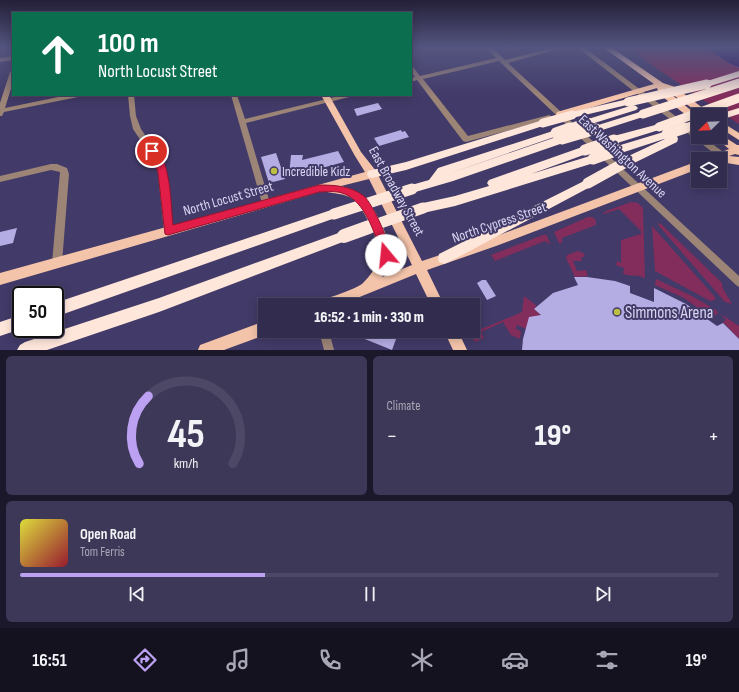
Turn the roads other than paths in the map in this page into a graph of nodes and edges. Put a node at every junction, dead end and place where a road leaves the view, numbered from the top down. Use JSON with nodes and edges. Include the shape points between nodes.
{"nodes":[{"id":1,"x":482,"y":64,"type":"edge"},
{"id":2,"x":507,"y":64,"type":"edge"},
{"id":3,"x":603,"y":64,"type":"edge"},
{"id":4,"x":630,"y":64,"type":"edge"},
{"id":5,"x":412,"y":69,"type":"edge"},
{"id":6,"x":739,"y":74,"type":"edge"},
{"id":7,"x":12,"y":75,"type":"edge"},
{"id":8,"x":419,"y":78,"type":"junction"},
{"id":9,"x":412,"y":80,"type":"edge"},
{"id":10,"x":739,"y":83,"type":"edge"},
{"id":11,"x":660,"y":85,"type":"junction"},
{"id":12,"x":639,"y":92,"type":"junction"},
{"id":13,"x":74,"y":96,"type":"edge"},
{"id":14,"x":132,"y":96,"type":"edge"},
{"id":15,"x":234,"y":96,"type":"edge"},
{"id":16,"x":343,"y":96,"type":"edge"},
{"id":17,"x":326,"y":98,"type":"edge"},
{"id":18,"x":739,"y":98,"type":"edge"},
{"id":19,"x":631,"y":105,"type":"junction"},
{"id":20,"x":698,"y":108,"type":"edge"},
{"id":21,"x":739,"y":111,"type":"edge"},
{"id":22,"x":0,"y":113,"type":"edge"},
{"id":23,"x":560,"y":114,"type":"junction"},
{"id":24,"x":691,"y":115,"type":"edge"},
{"id":25,"x":727,"y":115,"type":"edge"},
{"id":26,"x":242,"y":122,"type":"junction"},
{"id":27,"x":592,"y":126,"type":"junction"},
{"id":28,"x":691,"y":127,"type":"edge"},
{"id":29,"x":727,"y":129,"type":"edge"},
{"id":30,"x":691,"y":131,"type":"edge"},
{"id":31,"x":670,"y":137,"type":"junction"},
{"id":32,"x":739,"y":137,"type":"edge"},
{"id":33,"x":727,"y":142,"type":"edge"},
{"id":34,"x":738,"y":150,"type":"edge"},
{"id":35,"x":711,"y":152,"type":"edge"},
{"id":36,"x":727,"y":154,"type":"edge"},
{"id":37,"x":727,"y":159,"type":"edge"},
{"id":38,"x":739,"y":161,"type":"edge"},
{"id":39,"x":691,"y":168,"type":"edge"},
{"id":40,"x":372,"y":174,"type":"junction"},
{"id":41,"x":0,"y":179,"type":"edge"},
{"id":42,"x":319,"y":188,"type":"junction"},
{"id":43,"x":638,"y":188,"type":"junction"},
{"id":44,"x":266,"y":203,"type":"junction"},
{"id":45,"x":423,"y":208,"type":"junction"},
{"id":46,"x":168,"y":231,"type":"junction"},
{"id":47,"x":444,"y":258,"type":"junction"},
{"id":48,"x":57,"y":263,"type":"junction"},
{"id":49,"x":420,"y":268,"type":"junction"},
{"id":50,"x":0,"y":279,"type":"edge"},
{"id":51,"x":739,"y":282,"type":"edge"},
{"id":52,"x":366,"y":289,"type":"junction"},
{"id":53,"x":344,"y":298,"type":"edge"},
{"id":54,"x":435,"y":298,"type":"edge"},
{"id":55,"x":64,"y":307,"type":"edge"},
{"id":56,"x":12,"y":325,"type":"edge"},
{"id":57,"x":0,"y":329,"type":"edge"},
{"id":58,"x":258,"y":331,"type":"edge"},
{"id":59,"x":326,"y":338,"type":"edge"},
{"id":60,"x":454,"y":338,"type":"edge"},
{"id":61,"x":25,"y":350,"type":"edge"},
{"id":62,"x":206,"y":350,"type":"edge"},
{"id":63,"x":329,"y":350,"type":"edge"},
{"id":64,"x":460,"y":350,"type":"edge"}],
"edges":[{"from":1,"to":8,"type":"street"},
{"from":2,"to":23,"type":"street","name":"East Washington Avenue"},
{"from":3,"to":12,"type":"street"},
{"from":4,"to":11,"type":"main road"},
{"from":5,"to":8,"type":"street"},
{"from":6,"to":19,"type":"highway","bridge":true},
{"from":7,"to":22,"type":"street"},
{"from":8,"to":9,"type":"street"},
{"from":8,"to":23,"type":"street","via":[[466,139]]},
{"from":10,"to":27,"type":"highway","bridge":true,"via":[[643,114]]},
{"from":11,"to":12,"type":"main road"},
{"from":11,"to":20,"type":"main road","via":[[672,89]]},
{"from":11,"to":24,"type":"main road","via":[[662,92]]},
{"from":12,"to":23,"type":"main road"},
{"from":12,"to":35,"type":"street"},
{"from":13,"to":22,"type":"street"},
{"from":14,"to":46,"type":"street","via":[[133,116],[137,129],[161,165]]},
{"from":15,"to":26,"type":"street"},
{"from":16,"to":17,"type":"street"},
{"from":17,"to":26,"type":"street"},
{"from":17,"to":40,"type":"main road","name":"East Broadway Street"},
{"from":18,"to":45,"type":"highway","bridge":true},
{"from":19,"to":27,"type":"highway"},
{"from":19,"to":40,"type":"highway","bridge":true,"via":[[572,114],[406,166]]},
{"from":21,"to":25,"type":"highway"},
{"from":23,"to":43,"type":"street","name":"East Washington Avenue"},
{"from":26,"to":44,"type":"street"},
{"from":27,"to":55,"type":"highway","bridge":true,"via":[[449,178],[334,214]]},
{"from":28,"to":31,"type":"highway","bridge":true},
{"from":29,"to":32,"type":"main road"},
{"from":30,"to":31,"type":"highway"},
{"from":31,"to":45,"type":"highway","bridge":true,"via":[[618,150],[455,202]]},
{"from":31,"to":47,"type":"highway","bridge":true},
{"from":33,"to":34,"type":"main road"},
{"from":34,"to":36,"type":"main road"},
{"from":37,"to":38,"type":"main road"},
{"from":39,"to":43,"type":"main road","name":"North Cypress Street"},
{"from":40,"to":42,"type":"main road","name":"North Locust Street"},
{"from":40,"to":49,"type":"main road","name":"East Broadway Street"},
{"from":41,"to":48,"type":"street","via":[[53,167],[64,170]]},
{"from":42,"to":44,"type":"main road","name":"North Locust Street"},
{"from":42,"to":52,"type":"main road","via":[[338,188],[350,192],[361,200],[370,214],[386,255]]},
{"from":43,"to":47,"type":"main road","name":"North Cypress Street","via":[[492,243]]},
{"from":43,"to":51,"type":"street","name":"East Washington Avenue"},
{"from":44,"to":46,"type":"main road","name":"North Locust Street"},
{"from":45,"to":61,"type":"highway","bridge":true,"via":[[159,305]]},
{"from":46,"to":48,"type":"main road","name":"North Locust Street"},
{"from":47,"to":49,"type":"main road","name":"North Cypress Street"},
{"from":48,"to":50,"type":"main road","name":"North Locust Street"},
{"from":49,"to":52,"type":"main road","name":"North Cypress Street"},
{"from":49,"to":54,"type":"main road","name":"East Broadway Street"},
{"from":52,"to":53,"type":"main road","name":"North Cypress Street"},
{"from":56,"to":57,"type":"highway"},
{"from":58,"to":62,"type":"main road"},
{"from":59,"to":63,"type":"street"},
{"from":60,"to":64,"type":"main road"}]}
